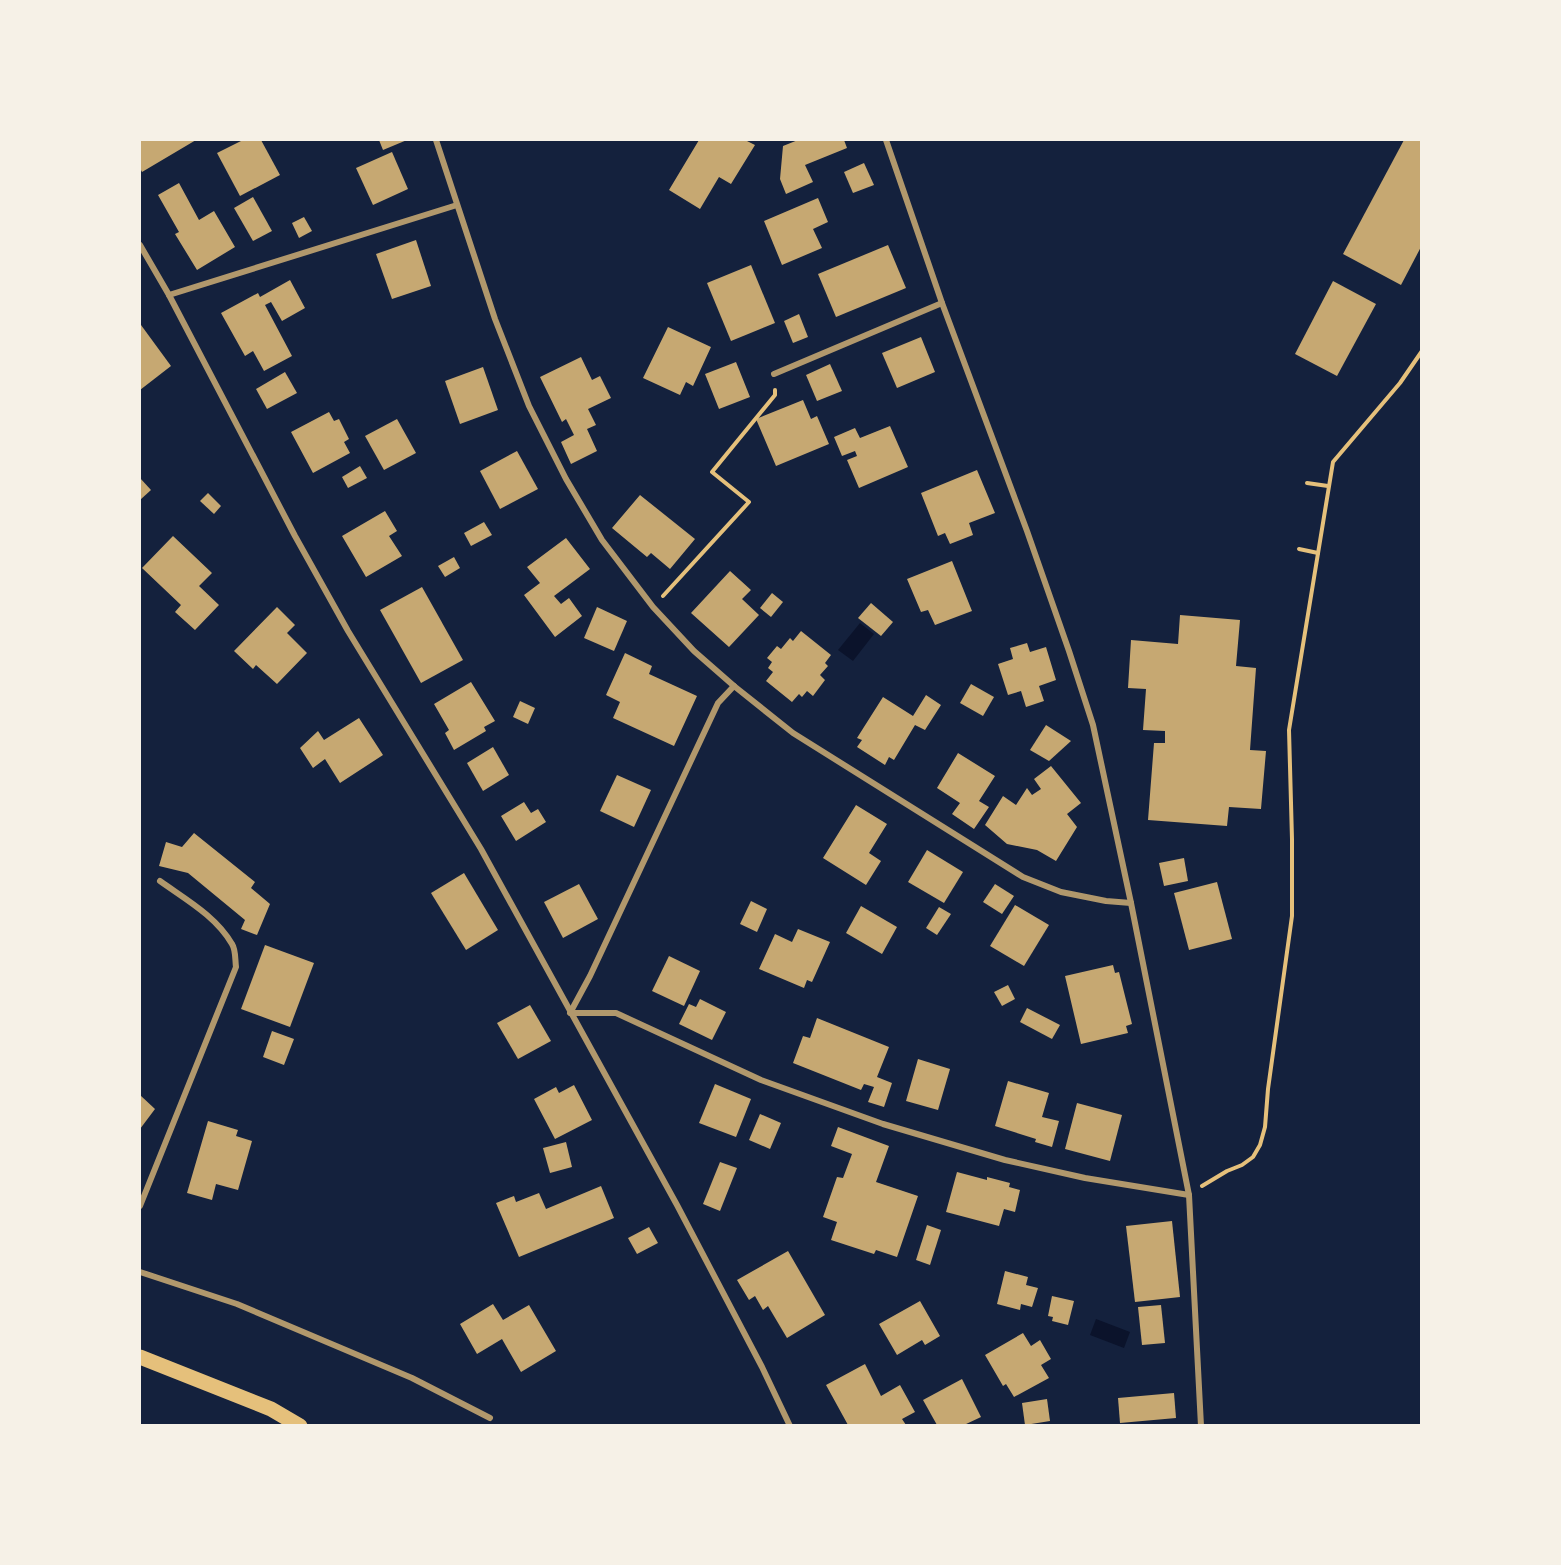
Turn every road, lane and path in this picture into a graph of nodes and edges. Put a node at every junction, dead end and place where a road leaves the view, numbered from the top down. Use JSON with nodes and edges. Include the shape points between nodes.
{"nodes":[{"id":1,"x":436,"y":140,"type":"edge"},
{"id":2,"x":886,"y":140,"type":"edge"},
{"id":3,"x":457,"y":206,"type":"junction"},
{"id":4,"x":140,"y":245,"type":"edge"},
{"id":5,"x":169,"y":295,"type":"junction"},
{"id":6,"x":942,"y":303,"type":"junction"},
{"id":7,"x":1422,"y":351,"type":"edge"},
{"id":8,"x":774,"y":374,"type":"joint"},
{"id":9,"x":1307,"y":483,"type":"dead end"},
{"id":10,"x":1328,"y":486,"type":"junction"},
{"id":11,"x":1299,"y":549,"type":"dead end"},
{"id":12,"x":1318,"y":553,"type":"junction"},
{"id":13,"x":653,"y":607,"type":"junction"},
{"id":14,"x":734,"y":686,"type":"junction"},
{"id":15,"x":160,"y":881,"type":"dead end"},
{"id":16,"x":1131,"y":903,"type":"junction"},
{"id":17,"x":570,"y":1013,"type":"junction"},
{"id":18,"x":1189,"y":1194,"type":"junction"},
{"id":19,"x":140,"y":1206,"type":"edge"},
{"id":20,"x":140,"y":1272,"type":"edge"},
{"id":21,"x":140,"y":1357,"type":"edge"},
{"id":22,"x":490,"y":1418,"type":"dead end"},
{"id":23,"x":300,"y":1425,"type":"edge"},
{"id":24,"x":790,"y":1425,"type":"edge"},
{"id":25,"x":1201,"y":1425,"type":"edge"}],
"edges":[{"from":1,"to":3,"type":"street"},
{"from":2,"to":6,"type":"street"},
{"from":3,"to":5,"type":"street"},
{"from":3,"to":13,"type":"street","via":[[529,406],[602,540]]},
{"from":4,"to":5,"type":"street"},
{"from":5,"to":17,"type":"street","via":[[348,631],[481,849]]},
{"from":6,"to":8,"type":"street"},
{"from":6,"to":16,"type":"street","via":[[1027,531],[1089,714]]},
{"from":7,"to":10,"type":"path","via":[[1333,462]]},
{"from":8,"to":13,"type":"path","via":[[776,395],[712,472],[749,502]]},
{"from":9,"to":10,"type":"path"},
{"from":10,"to":12,"type":"path"},
{"from":11,"to":12,"type":"path"},
{"from":12,"to":18,"type":"path","via":[[1289,730],[1292,916],[1265,1127],[1253,1157]]},
{"from":13,"to":14,"type":"street"},
{"from":14,"to":16,"type":"street","via":[[793,733],[1023,877],[1061,892]]},
{"from":14,"to":17,"type":"street","via":[[718,703]]},
{"from":15,"to":19,"type":"street","via":[[219,927],[234,946],[236,967]]},
{"from":16,"to":18,"type":"street"},
{"from":17,"to":18,"type":"street","via":[[616,1013],[761,1080],[883,1124],[1005,1160],[1085,1178]]},
{"from":17,"to":24,"type":"street","via":[[677,1205]]},
{"from":18,"to":25,"type":"street"},
{"from":20,"to":22,"type":"street","via":[[237,1304],[412,1378]]},
{"from":21,"to":23,"type":"main road","via":[[271,1409]]}]}
